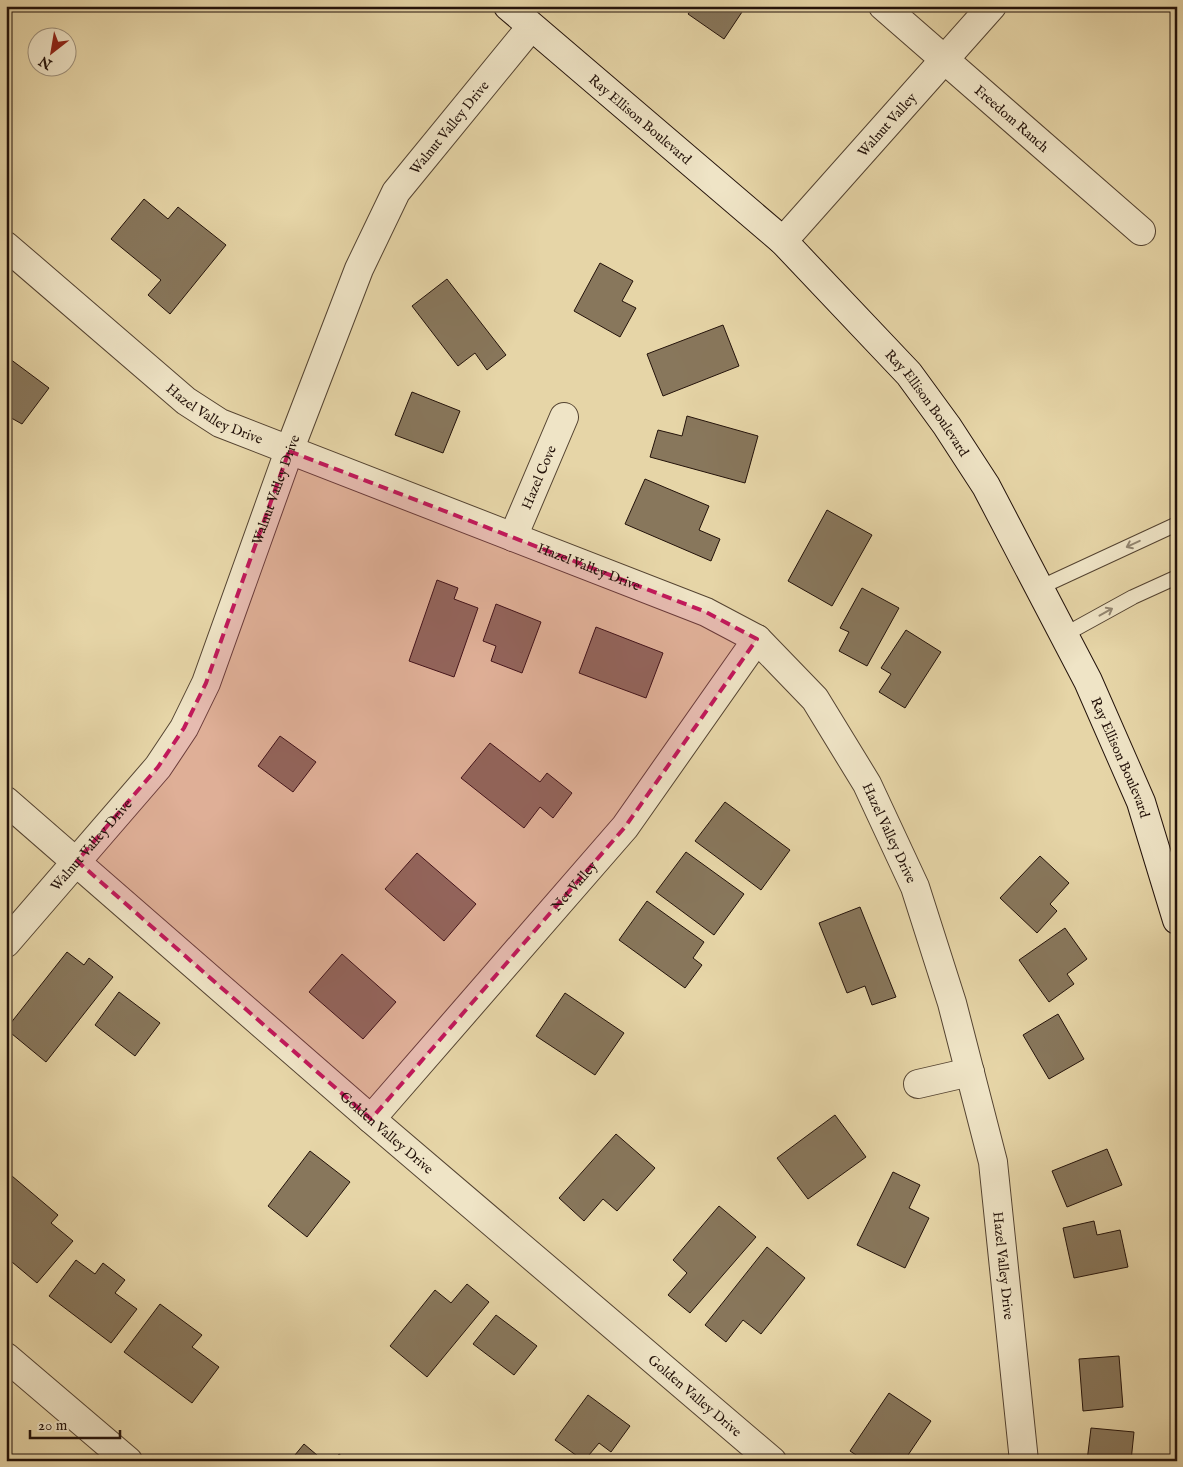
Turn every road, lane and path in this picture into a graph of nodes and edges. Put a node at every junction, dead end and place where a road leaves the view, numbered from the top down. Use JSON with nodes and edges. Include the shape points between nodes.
{"nodes":[{"id":1,"x":508,"y":6,"type":"edge"},
{"id":2,"x":883,"y":6,"type":"edge"},
{"id":3,"x":992,"y":6,"type":"edge"},
{"id":4,"x":531,"y":27,"type":"junction"},
{"id":5,"x":944,"y":60,"type":"junction"},
{"id":6,"x":1141,"y":231,"type":"dead end"},
{"id":7,"x":783,"y":241,"type":"junction"},
{"id":8,"x":6,"y":246,"type":"edge"},
{"id":9,"x":564,"y":418,"type":"dead end"},
{"id":10,"x":289,"y":451,"type":"junction"},
{"id":11,"x":1177,"y":524,"type":"edge"},
{"id":12,"x":514,"y":537,"type":"junction"},
{"id":13,"x":1177,"y":578,"type":"edge"},
{"id":14,"x":1041,"y":587,"type":"junction"},
{"id":15,"x":1064,"y":636,"type":"junction"},
{"id":16,"x":758,"y":639,"type":"junction"},
{"id":17,"x":6,"y":801,"type":"edge"},
{"id":18,"x":77,"y":861,"type":"junction"},
{"id":19,"x":1177,"y":920,"type":"edge"},
{"id":20,"x":6,"y":943,"type":"edge"},
{"id":21,"x":970,"y":1072,"type":"junction"},
{"id":22,"x":918,"y":1084,"type":"dead end"},
{"id":23,"x":371,"y":1119,"type":"junction"},
{"id":24,"x":6,"y":1356,"type":"edge"},
{"id":25,"x":128,"y":1461,"type":"edge"},
{"id":26,"x":772,"y":1461,"type":"edge"},
{"id":27,"x":1024,"y":1461,"type":"edge"}],
"edges":[{"from":1,"to":4,"type":"street","name":"Ray Ellison Boulevard"},
{"from":2,"to":5,"type":"street","name":"Freedom Ranch"},
{"from":3,"to":5,"type":"street","name":"Walnut Valley"},
{"from":4,"to":7,"type":"street","name":"Ray Ellison Boulevard"},
{"from":4,"to":10,"type":"street","name":"Walnut Valley Drive","via":[[396,192],[359,269]]},
{"from":5,"to":6,"type":"street","name":"Freedom Ranch"},
{"from":5,"to":7,"type":"street","name":"Walnut Valley"},
{"from":7,"to":14,"type":"street","name":"Ray Ellison Boulevard","via":[[909,374],[986,486]]},
{"from":8,"to":10,"type":"street","name":"Hazel Valley Drive","via":[[186,401],[220,423]]},
{"from":9,"to":12,"type":"street","name":"Hazel Cove"},
{"from":10,"to":12,"type":"street","name":"Hazel Valley Drive"},
{"from":10,"to":18,"type":"street","name":"Walnut Valley Drive","via":[[206,683],[184,728],[158,767]]},
{"from":11,"to":14,"type":"lane","one_way":true},
{"from":12,"to":16,"type":"street","name":"Hazel Valley Drive","via":[[706,612]]},
{"from":15,"to":13,"type":"lane","one_way":true,"via":[[1133,597]]},
{"from":14,"to":15,"type":"street","name":"Ray Ellison Boulevard"},
{"from":15,"to":19,"type":"street","name":"Ray Ellison Boulevard","via":[[1088,680],[1141,802]]},
{"from":16,"to":21,"type":"street","name":"Hazel Valley Drive","via":[[815,699],[867,784],[915,887]]},
{"from":16,"to":23,"type":"street","name":"Net Valley","via":[[625,827]]},
{"from":17,"to":18,"type":"street","name":"Golden Valley Drive"},
{"from":18,"to":20,"type":"street","name":"Walnut Valley Drive"},
{"from":18,"to":23,"type":"street","name":"Golden Valley Drive"},
{"from":21,"to":22,"type":"street"},
{"from":21,"to":27,"type":"street","name":"Hazel Valley Drive","via":[[994,1162]]},
{"from":23,"to":26,"type":"street","name":"Golden Valley Drive"},
{"from":24,"to":25,"type":"street"}]}
